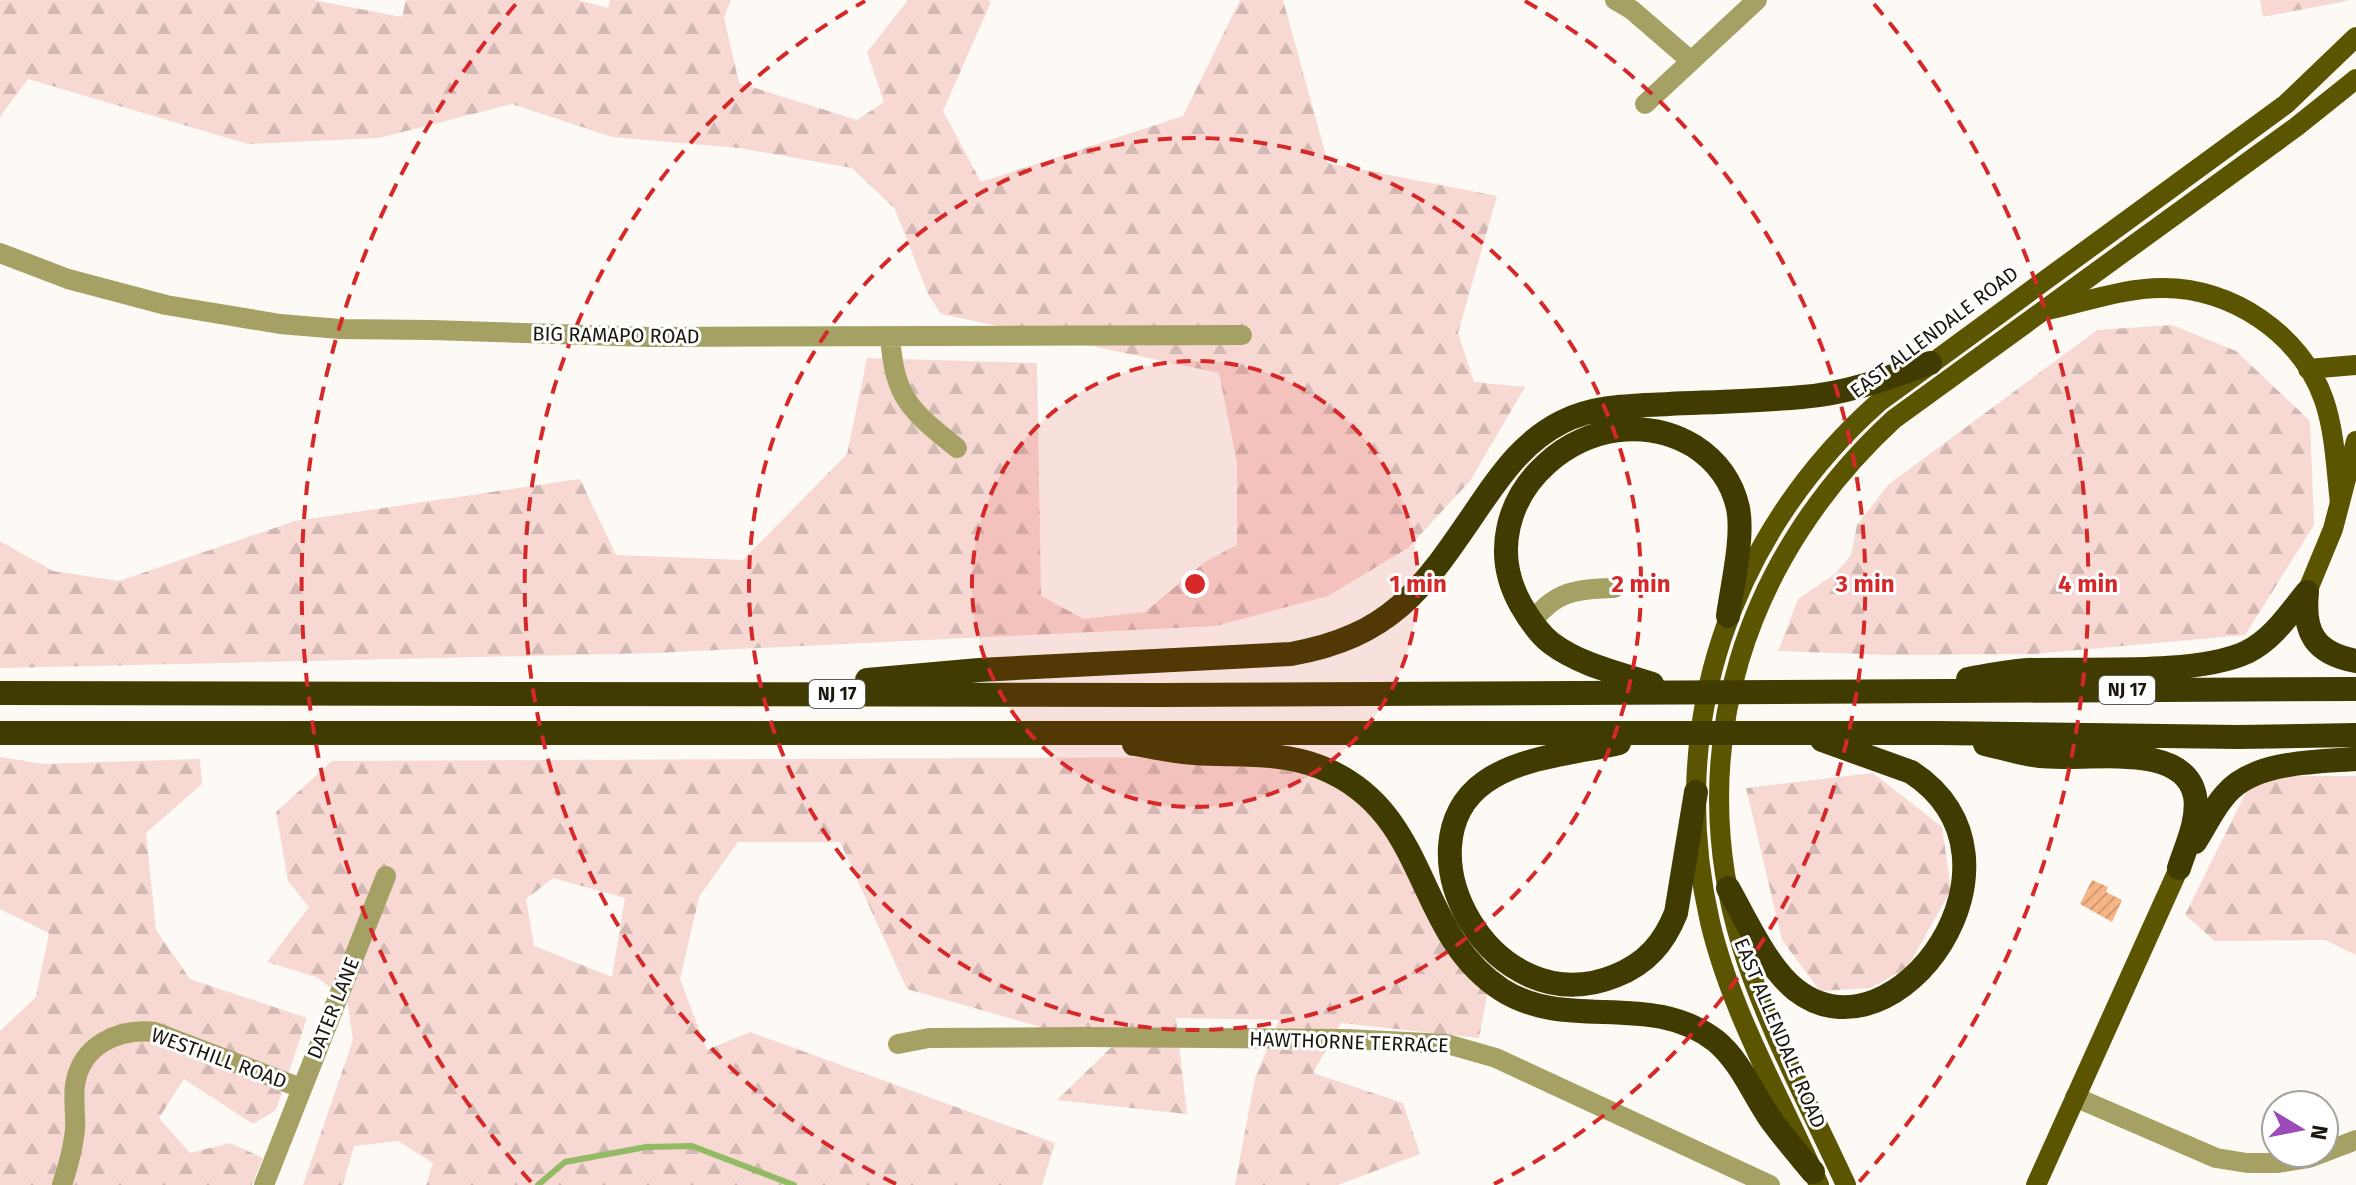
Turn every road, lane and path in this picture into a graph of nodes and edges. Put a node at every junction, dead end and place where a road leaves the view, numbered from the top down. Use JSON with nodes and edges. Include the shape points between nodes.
{"nodes":[{"id":1,"x":1615,"y":0,"type":"edge"},
{"id":2,"x":1757,"y":0,"type":"edge"},
{"id":3,"x":2356,"y":37,"type":"edge"},
{"id":4,"x":1691,"y":61,"type":"junction"},
{"id":5,"x":2356,"y":79,"type":"edge"},
{"id":6,"x":1645,"y":104,"type":"dead end"},
{"id":7,"x":0,"y":253,"type":"edge"},
{"id":8,"x":2040,"y":312,"type":"junction"},
{"id":9,"x":1242,"y":335,"type":"dead end"},
{"id":10,"x":890,"y":337,"type":"junction"},
{"id":11,"x":1930,"y":363,"type":"junction"},
{"id":12,"x":2356,"y":365,"type":"edge"},
{"id":13,"x":2308,"y":369,"type":"junction"},
{"id":14,"x":2356,"y":441,"type":"edge"},
{"id":15,"x":957,"y":448,"type":"dead end"},
{"id":16,"x":2340,"y":503,"type":"junction"},
{"id":17,"x":1614,"y":588,"type":"dead end"},
{"id":18,"x":2307,"y":592,"type":"junction"},
{"id":19,"x":1728,"y":616,"type":"junction"},
{"id":20,"x":1532,"y":622,"type":"junction"},
{"id":21,"x":2356,"y":661,"type":"edge"},
{"id":22,"x":2356,"y":689,"type":"edge"},
{"id":23,"x":1673,"y":691,"type":"junction"},
{"id":24,"x":1898,"y":691,"type":"junction"},
{"id":25,"x":0,"y":693,"type":"edge"},
{"id":26,"x":711,"y":694,"type":"junction"},
{"id":27,"x":1061,"y":732,"type":"junction"},
{"id":28,"x":0,"y":733,"type":"edge"},
{"id":29,"x":1667,"y":733,"type":"junction"},
{"id":30,"x":1800,"y":733,"type":"junction"},
{"id":31,"x":1940,"y":733,"type":"junction"},
{"id":32,"x":2356,"y":735,"type":"edge"},
{"id":33,"x":2356,"y":759,"type":"edge"},
{"id":34,"x":1696,"y":792,"type":"junction"},
{"id":35,"x":2179,"y":868,"type":"junction"},
{"id":36,"x":386,"y":876,"type":"dead end"},
{"id":37,"x":1728,"y":888,"type":"junction"},
{"id":38,"x":898,"y":1044,"type":"dead end"},
{"id":39,"x":301,"y":1088,"type":"junction"},
{"id":40,"x":2075,"y":1097,"type":"junction"},
{"id":41,"x":2356,"y":1140,"type":"edge"},
{"id":42,"x":1816,"y":1178,"type":"edge"},
{"id":43,"x":62,"y":1185,"type":"edge"},
{"id":44,"x":264,"y":1185,"type":"edge"},
{"id":45,"x":1770,"y":1185,"type":"edge"},
{"id":46,"x":1846,"y":1185,"type":"edge"},
{"id":47,"x":2036,"y":1185,"type":"edge"}],
"edges":[{"from":1,"to":4,"type":"street"},
{"from":2,"to":4,"type":"street"},
{"from":3,"to":11,"type":"main road","name":"EAST ALLENDALE ROAD","via":[[2286,104]]},
{"from":4,"to":6,"type":"street"},
{"from":5,"to":8,"type":"main road","name":"EAST ALLENDALE ROAD"},
{"from":7,"to":10,"type":"street","name":"BIG RAMAPO ROAD","via":[[68,279],[166,305],[280,324],[648,337]]},
{"from":8,"to":13,"type":"main road","via":[[2142,289],[2202,292],[2263,322]]},
{"from":8,"to":37,"type":"main road","name":"EAST ALLENDALE ROAD","via":[[1870,441],[1827,489],[1785,552],[1751,626],[1729,699],[1720,791]]},
{"from":9,"to":10,"type":"street","name":"BIG RAMAPO ROAD"},
{"from":10,"to":15,"type":"street","via":[[894,374],[904,397],[923,421]]},
{"from":11,"to":19,"type":"main road","name":"EAST ALLENDALE ROAD","via":[[1854,423],[1809,474],[1770,529]]},
{"from":11,"to":26,"type":"highway","via":[[1824,394],[1613,407],[1562,422],[1508,465],[1408,601],[1365,632],[1328,647],[1281,655],[979,670]]},
{"from":12,"to":13,"type":"main road"},
{"from":13,"to":16,"type":"main road","via":[[2328,415]]},
{"from":14,"to":16,"type":"main road"},
{"from":16,"to":18,"type":"main road"},
{"from":17,"to":20,"type":"street","via":[[1552,599]]},
{"from":18,"to":21,"type":"highway","via":[[2306,621],[2315,640],[2332,654]]},
{"from":18,"to":24,"type":"highway","via":[[2261,643],[2220,661],[2023,670]]},
{"from":19,"to":20,"type":"highway","via":[[1739,526],[1731,486],[1715,463],[1690,444],[1640,430],[1595,437],[1565,449],[1522,491],[1510,520],[1507,566],[1515,594]]},
{"from":19,"to":34,"type":"main road","name":"EAST ALLENDALE ROAD","via":[[1707,686]]},
{"from":20,"to":23,"type":"highway","via":[[1573,656]]},
{"from":22,"to":24,"type":"highway","number":"NJ 17"},
{"from":23,"to":24,"type":"highway","number":"NJ 17"},
{"from":23,"to":26,"type":"highway","number":"NJ 17"},
{"from":25,"to":26,"type":"highway","number":"NJ 17"},
{"from":27,"to":28,"type":"highway","number":"NJ 17"},
{"from":27,"to":29,"type":"highway","number":"NJ 17"},
{"from":27,"to":42,"type":"highway","via":[[1191,753],[1285,757],[1348,781],[1398,832],[1447,932],[1477,971],[1504,992],[1536,1005],[1655,1014],[1707,1035],[1731,1055],[1771,1120]]},
{"from":29,"to":30,"type":"highway","number":"NJ 17"},
{"from":29,"to":34,"type":"highway","via":[[1518,766],[1476,790],[1458,818],[1451,852],[1456,890],[1471,925],[1499,957],[1550,983],[1585,985],[1636,966],[1661,943],[1676,913]]},
{"from":30,"to":31,"type":"highway","number":"NJ 17"},
{"from":30,"to":37,"type":"highway","via":[[1897,766],[1934,790],[1964,846],[1965,882],[1957,915],[1938,948],[1898,989],[1859,1004],[1824,1004],[1784,979]]},
{"from":31,"to":32,"type":"highway","number":"NJ 17"},
{"from":31,"to":35,"type":"highway","via":[[2041,757],[2141,758],[2175,768],[2188,779],[2195,797],[2195,819]]},
{"from":33,"to":35,"type":"highway","via":[[2265,771],[2243,781],[2219,803]]},
{"from":34,"to":42,"type":"main road","name":"EAST ALLENDALE ROAD","via":[[1698,854],[1710,924],[1744,1019]]},
{"from":35,"to":40,"type":"main road"},
{"from":36,"to":39,"type":"street","name":"DATER LANE"},
{"from":37,"to":46,"type":"main road","name":"EAST ALLENDALE ROAD","via":[[1753,978]]},
{"from":38,"to":45,"type":"street","name":"HAWTHORNE TERRACE","via":[[929,1038],[1085,1037],[1447,1044],[1496,1058]]},
{"from":39,"to":43,"type":"street","name":"WESTHILL ROAD","via":[[155,1032],[120,1033],[91,1051],[81,1066],[75,1083],[72,1151]]},
{"from":39,"to":44,"type":"street","name":"DATER LANE"},
{"from":40,"to":41,"type":"street","via":[[2216,1158],[2247,1163],[2309,1158]]},
{"from":40,"to":47,"type":"main road"}]}
